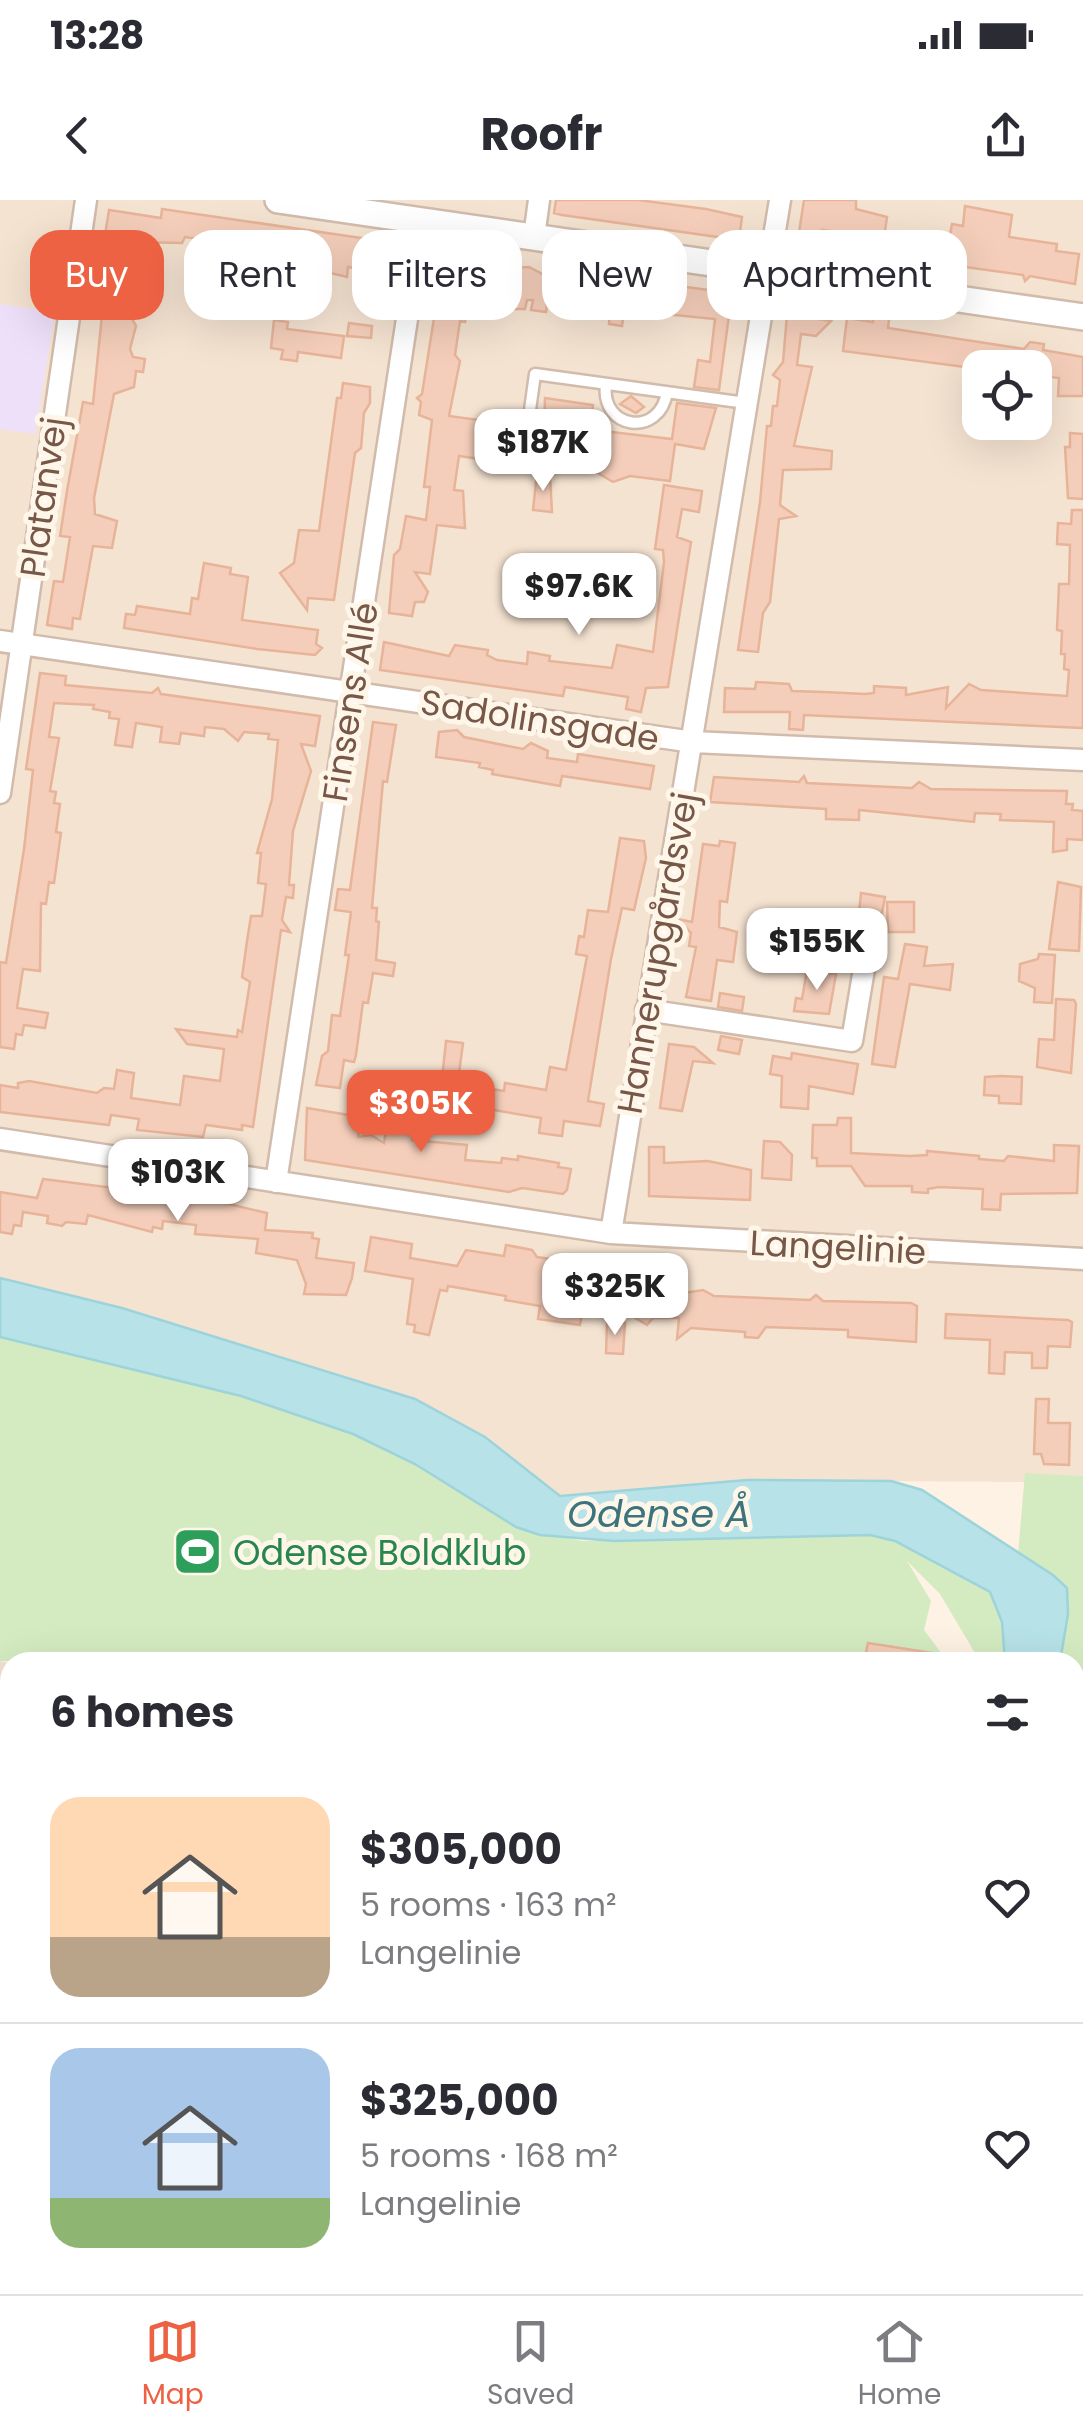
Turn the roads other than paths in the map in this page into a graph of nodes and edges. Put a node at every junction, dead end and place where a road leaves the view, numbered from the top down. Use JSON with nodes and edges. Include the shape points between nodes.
{"nodes":[{"id":1,"x":86,"y":200,"type":"edge"},
{"id":2,"x":278,"y":200,"type":"edge"},
{"id":3,"x":539,"y":200,"type":"edge"},
{"id":4,"x":780,"y":200,"type":"edge"},
{"id":5,"x":318,"y":203,"type":"edge"},
{"id":6,"x":422,"y":220,"type":"junction"},
{"id":7,"x":775,"y":230,"type":"edge"},
{"id":8,"x":534,"y":237,"type":"junction"},
{"id":9,"x":707,"y":264,"type":"edge"},
{"id":10,"x":967,"y":301,"type":"edge"},
{"id":11,"x":1083,"y":318,"type":"edge"},
{"id":12,"x":760,"y":320,"type":"edge"},
{"id":13,"x":606,"y":384,"type":"junction"},
{"id":14,"x":668,"y":392,"type":"junction"},
{"id":15,"x":747,"y":403,"type":"junction"},
{"id":16,"x":523,"y":460,"type":"dead end"},
{"id":17,"x":0,"y":641,"type":"edge"},
{"id":18,"x":22,"y":644,"type":"junction"},
{"id":19,"x":352,"y":691,"type":"junction"},
{"id":20,"x":693,"y":742,"type":"junction"},
{"id":21,"x":1083,"y":760,"type":"edge"},
{"id":22,"x":0,"y":793,"type":"edge"},
{"id":23,"x":866,"y":957,"type":"dead end"},
{"id":24,"x":646,"y":1010,"type":"junction"},
{"id":25,"x":0,"y":1139,"type":"edge"},
{"id":26,"x":276,"y":1182,"type":"junction"},
{"id":27,"x":612,"y":1233,"type":"junction"},
{"id":28,"x":1083,"y":1260,"type":"edge"}],
"edges":[{"from":1,"to":18,"type":"street","name":"Platanvej"},
{"from":2,"to":5,"type":"street"},
{"from":3,"to":8,"type":"street"},
{"from":4,"to":7,"type":"street","name":"Hannerupgårdsvej"},
{"from":5,"to":6,"type":"street"},
{"from":6,"to":8,"type":"street"},
{"from":6,"to":19,"type":"street","name":"Finsens Allé"},
{"from":8,"to":9,"type":"street"},
{"from":10,"to":11,"type":"street"},
{"from":12,"to":15,"type":"street","name":"Hannerupgårdsvej"},
{"from":13,"to":14,"type":"lane"},
{"from":13,"to":14,"type":"lane","via":[[612,414],[632,424],[660,413]]},
{"from":13,"to":16,"type":"lane","via":[[535,374]]},
{"from":14,"to":15,"type":"lane"},
{"from":15,"to":20,"type":"street","name":"Hannerupgårdsvej"},
{"from":17,"to":18,"type":"street","name":"Sadolinsgade"},
{"from":18,"to":19,"type":"street","name":"Sadolinsgade"},
{"from":18,"to":22,"type":"street","name":"Platanvej"},
{"from":19,"to":20,"type":"street","name":"Sadolinsgade"},
{"from":19,"to":26,"type":"street","name":"Finsens Allé"},
{"from":20,"to":21,"type":"street","name":"Sadolinsgade"},
{"from":20,"to":24,"type":"street","name":"Hannerupgårdsvej"},
{"from":23,"to":24,"type":"street","via":[[852,1041]]},
{"from":24,"to":27,"type":"street","name":"Hannerupgårdsvej"},
{"from":25,"to":26,"type":"street","name":"Langelinie"},
{"from":26,"to":27,"type":"street","name":"Langelinie"},
{"from":27,"to":28,"type":"street","name":"Langelinie"}]}
